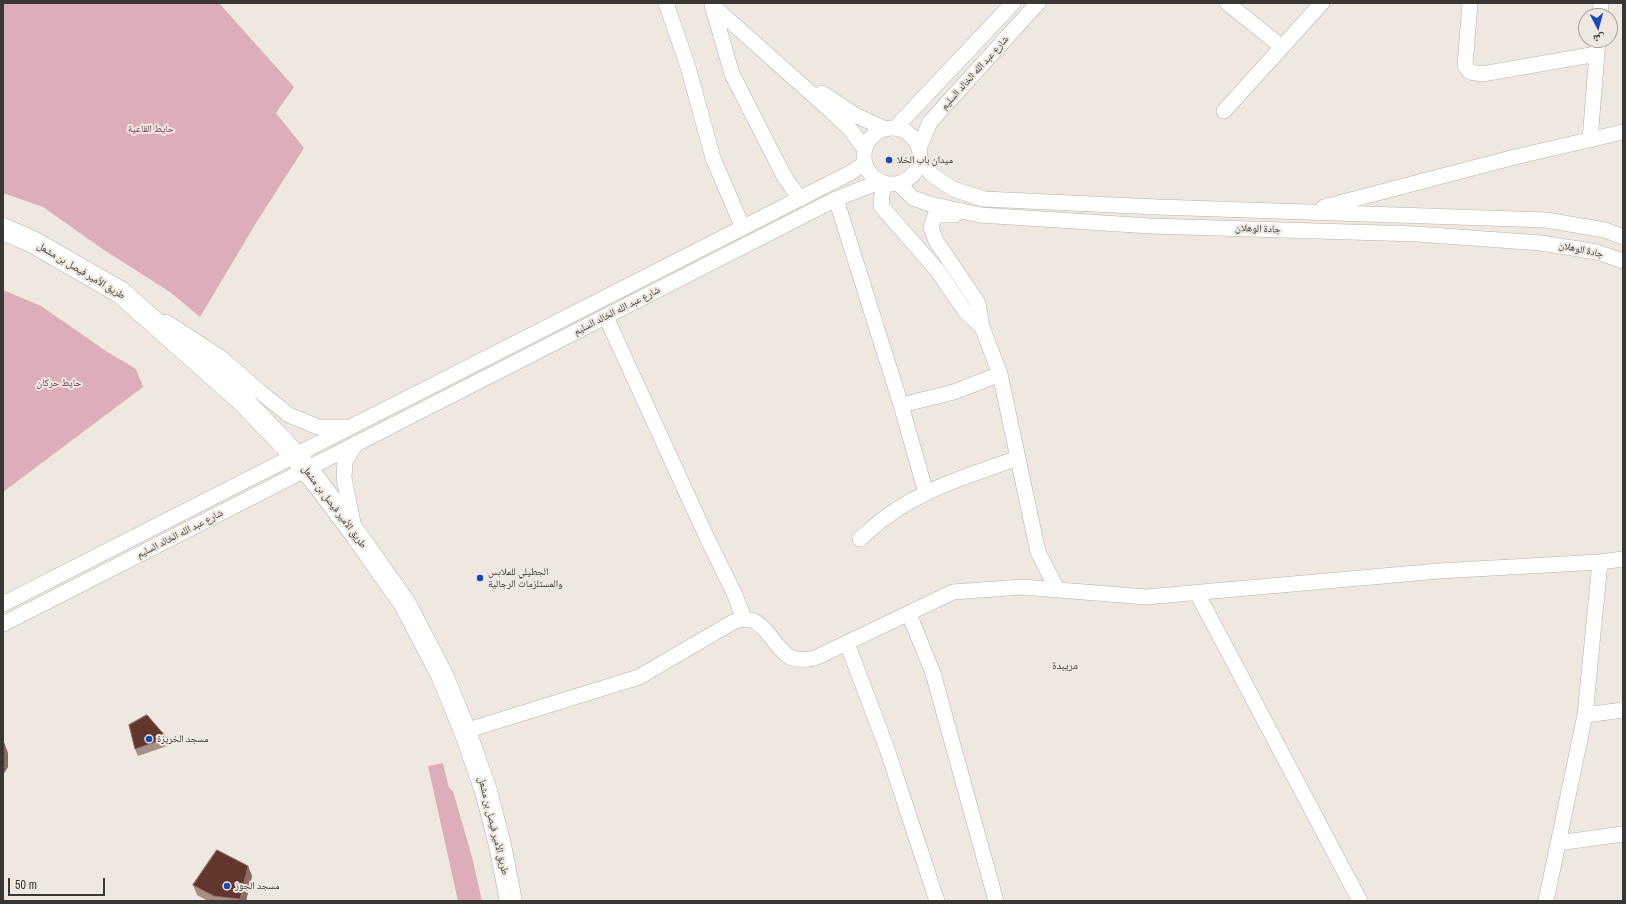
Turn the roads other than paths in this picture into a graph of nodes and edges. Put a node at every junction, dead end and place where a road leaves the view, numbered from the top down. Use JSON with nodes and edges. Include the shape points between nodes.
{"nodes":[{"id":1,"x":666,"y":3,"type":"edge"},
{"id":2,"x":1013,"y":3,"type":"edge"},
{"id":3,"x":1038,"y":3,"type":"edge"},
{"id":4,"x":1227,"y":3,"type":"edge"},
{"id":5,"x":1322,"y":3,"type":"edge"},
{"id":6,"x":1470,"y":3,"type":"edge"},
{"id":7,"x":711,"y":4,"type":"edge"},
{"id":8,"x":1282,"y":47,"type":"junction"},
{"id":9,"x":1594,"y":48,"type":"edge"},
{"id":10,"x":1598,"y":48,"type":"edge"},
{"id":11,"x":778,"y":64,"type":"junction"},
{"id":12,"x":1224,"y":111,"type":"dead end"},
{"id":13,"x":891,"y":128,"type":"junction"},
{"id":14,"x":1623,"y":132,"type":"edge"},
{"id":15,"x":1590,"y":140,"type":"junction"},
{"id":16,"x":864,"y":148,"type":"junction"},
{"id":17,"x":919,"y":153,"type":"junction"},
{"id":18,"x":864,"y":164,"type":"junction"},
{"id":19,"x":881,"y":183,"type":"junction"},
{"id":20,"x":899,"y":184,"type":"junction"},
{"id":21,"x":800,"y":199,"type":"junction"},
{"id":22,"x":836,"y":199,"type":"junction"},
{"id":23,"x":1308,"y":212,"type":"junction"},
{"id":24,"x":980,"y":215,"type":"junction"},
{"id":25,"x":743,"y":228,"type":"junction"},
{"id":26,"x":3,"y":229,"type":"edge"},
{"id":27,"x":1623,"y":237,"type":"edge"},
{"id":28,"x":1623,"y":261,"type":"edge"},
{"id":29,"x":120,"y":292,"type":"junction"},
{"id":30,"x":606,"y":317,"type":"junction"},
{"id":31,"x":982,"y":327,"type":"junction"},
{"id":32,"x":1000,"y":374,"type":"junction"},
{"id":33,"x":901,"y":405,"type":"junction"},
{"id":34,"x":351,"y":426,"type":"junction"},
{"id":35,"x":357,"y":443,"type":"junction"},
{"id":36,"x":1018,"y":458,"type":"junction"},
{"id":37,"x":301,"y":462,"type":"junction"},
{"id":38,"x":230,"y":488,"type":"junction"},
{"id":39,"x":926,"y":492,"type":"junction"},
{"id":40,"x":234,"y":506,"type":"junction"},
{"id":41,"x":355,"y":533,"type":"junction"},
{"id":42,"x":860,"y":539,"type":"dead end"},
{"id":43,"x":1623,"y":559,"type":"edge"},
{"id":44,"x":1600,"y":562,"type":"junction"},
{"id":45,"x":1057,"y":589,"type":"junction"},
{"id":46,"x":1197,"y":593,"type":"junction"},
{"id":47,"x":3,"y":604,"type":"edge"},
{"id":48,"x":909,"y":614,"type":"junction"},
{"id":49,"x":744,"y":620,"type":"junction"},
{"id":50,"x":3,"y":624,"type":"edge"},
{"id":51,"x":847,"y":643,"type":"junction"},
{"id":52,"x":1623,"y":710,"type":"edge"},
{"id":53,"x":1585,"y":715,"type":"junction"},
{"id":54,"x":465,"y":731,"type":"junction"},
{"id":55,"x":1623,"y":834,"type":"edge"},
{"id":56,"x":1558,"y":843,"type":"junction"},
{"id":57,"x":511,"y":901,"type":"edge"},
{"id":58,"x":937,"y":901,"type":"edge"},
{"id":59,"x":996,"y":901,"type":"edge"},
{"id":60,"x":1360,"y":901,"type":"edge"},
{"id":61,"x":1546,"y":901,"type":"edge"}],
"edges":[{"from":1,"to":25,"type":"street","via":[[688,66],[713,158]]},
{"from":2,"to":13,"type":"street","name":"شارع عبد الله الخالد السليم"},
{"from":3,"to":17,"type":"street","name":"شارع عبد الله الخالد السليم","via":[[930,122]]},
{"from":4,"to":8,"type":"street"},
{"from":5,"to":8,"type":"street"},
{"from":6,"to":9,"type":"street","via":[[1465,66],[1470,72],[1482,74]]},
{"from":7,"to":11,"type":"street"},
{"from":7,"to":21,"type":"street","via":[[732,74],[784,176]]},
{"from":8,"to":12,"type":"street"},
{"from":10,"to":15,"type":"street"},
{"from":11,"to":13,"type":"street","via":[[855,115]]},
{"from":11,"to":16,"type":"street","via":[[845,125]]},
{"from":13,"to":16,"type":"street","via":[[873,135]]},
{"from":13,"to":17,"type":"street","via":[[903,130],[910,135]]},
{"from":14,"to":15,"type":"street"},
{"from":15,"to":23,"type":"street","via":[[1514,157]]},
{"from":16,"to":18,"type":"street"},
{"from":17,"to":20,"type":"street","via":[[914,174]]},
{"from":17,"to":23,"type":"street","name":"جادة الوهلان","via":[[931,174],[953,189],[984,199]]},
{"from":18,"to":19,"type":"street","via":[[872,177]]},
{"from":18,"to":21,"type":"street","name":"شارع عبد الله الخالد السليم"},
{"from":19,"to":20,"type":"street"},
{"from":19,"to":22,"type":"street","name":"شارع عبد الله الخالد السليم"},
{"from":19,"to":31,"type":"street","via":[[881,206],[937,270],[965,311]]},
{"from":20,"to":24,"type":"street","name":"جادة الوهلان","via":[[913,198]]},
{"from":21,"to":25,"type":"street","name":"شارع عبد الله الخالد السليم"},
{"from":22,"to":30,"type":"street","name":"شارع عبد الله الخالد السليم"},
{"from":22,"to":33,"type":"street"},
{"from":23,"to":27,"type":"street","name":"جادة الوهلان","via":[[1546,220],[1605,230]]},
{"from":24,"to":28,"type":"street","name":"جادة الوهلان","via":[[1150,226],[1418,234],[1526,241],[1597,252]]},
{"from":24,"to":31,"type":"street","via":[[935,215],[931,227],[936,241],[978,303]]},
{"from":25,"to":34,"type":"street","name":"شارع عبد الله الخالد السليم"},
{"from":26,"to":29,"type":"highway","name":"طريق الأمير فيصل بن مشعل","via":[[33,242]]},
{"from":29,"to":34,"type":"street","name":"شارع عبد الله الخالد السليم","via":[[220,357],[289,415],[318,427]]},
{"from":29,"to":37,"type":"highway","name":"طريق الأمير فيصل بن مشعل","via":[[242,401]]},
{"from":30,"to":35,"type":"street","name":"شارع عبد الله الخالد السليم"},
{"from":30,"to":49,"type":"street","via":[[735,595]]},
{"from":31,"to":32,"type":"street"},
{"from":32,"to":33,"type":"street","via":[[954,392]]},
{"from":32,"to":36,"type":"street"},
{"from":33,"to":39,"type":"street"},
{"from":34,"to":37,"type":"street","name":"شارع عبد الله الخالد السليم"},
{"from":35,"to":37,"type":"street","name":"شارع عبد الله الخالد السليم"},
{"from":35,"to":41,"type":"street","name":"شارع عبد الله الخالد السليم","via":[[345,461],[344,478]]},
{"from":36,"to":39,"type":"street"},
{"from":36,"to":45,"type":"street","via":[[1038,552]]},
{"from":37,"to":38,"type":"street","name":"شارع عبد الله الخالد السليم"},
{"from":37,"to":40,"type":"street","name":"شارع عبد الله الخالد السليم"},
{"from":37,"to":41,"type":"highway","name":"طريق الأمير فيصل بن مشعل"},
{"from":38,"to":40,"type":"street","via":[[243,489],[246,494]]},
{"from":38,"to":47,"type":"street","name":"شارع عبد الله الخالد السليم"},
{"from":39,"to":42,"type":"street","via":[[886,517]]},
{"from":40,"to":50,"type":"street","name":"شارع عبد الله الخالد السليم"},
{"from":41,"to":54,"type":"highway","name":"طريق الأمير فيصل بن مشعل","via":[[405,604],[442,675]]},
{"from":43,"to":44,"type":"street"},
{"from":44,"to":46,"type":"street","via":[[1438,571]]},
{"from":44,"to":53,"type":"street"},
{"from":45,"to":46,"type":"street","via":[[1146,597]]},
{"from":45,"to":48,"type":"street","via":[[1022,587],[953,592]]},
{"from":46,"to":60,"type":"street"},
{"from":48,"to":51,"type":"street"},
{"from":48,"to":59,"type":"street","via":[[933,673]]},
{"from":49,"to":51,"type":"street","via":[[755,621],[787,656],[802,661],[815,658]]},
{"from":49,"to":54,"type":"street","via":[[733,622],[639,677]]},
{"from":51,"to":58,"type":"street","via":[[887,749]]},
{"from":52,"to":53,"type":"street"},
{"from":53,"to":56,"type":"street"},
{"from":54,"to":57,"type":"highway","name":"طريق الأمير فيصل بن مشعل","via":[[486,791]]},
{"from":55,"to":56,"type":"street"},
{"from":56,"to":61,"type":"street"}]}
